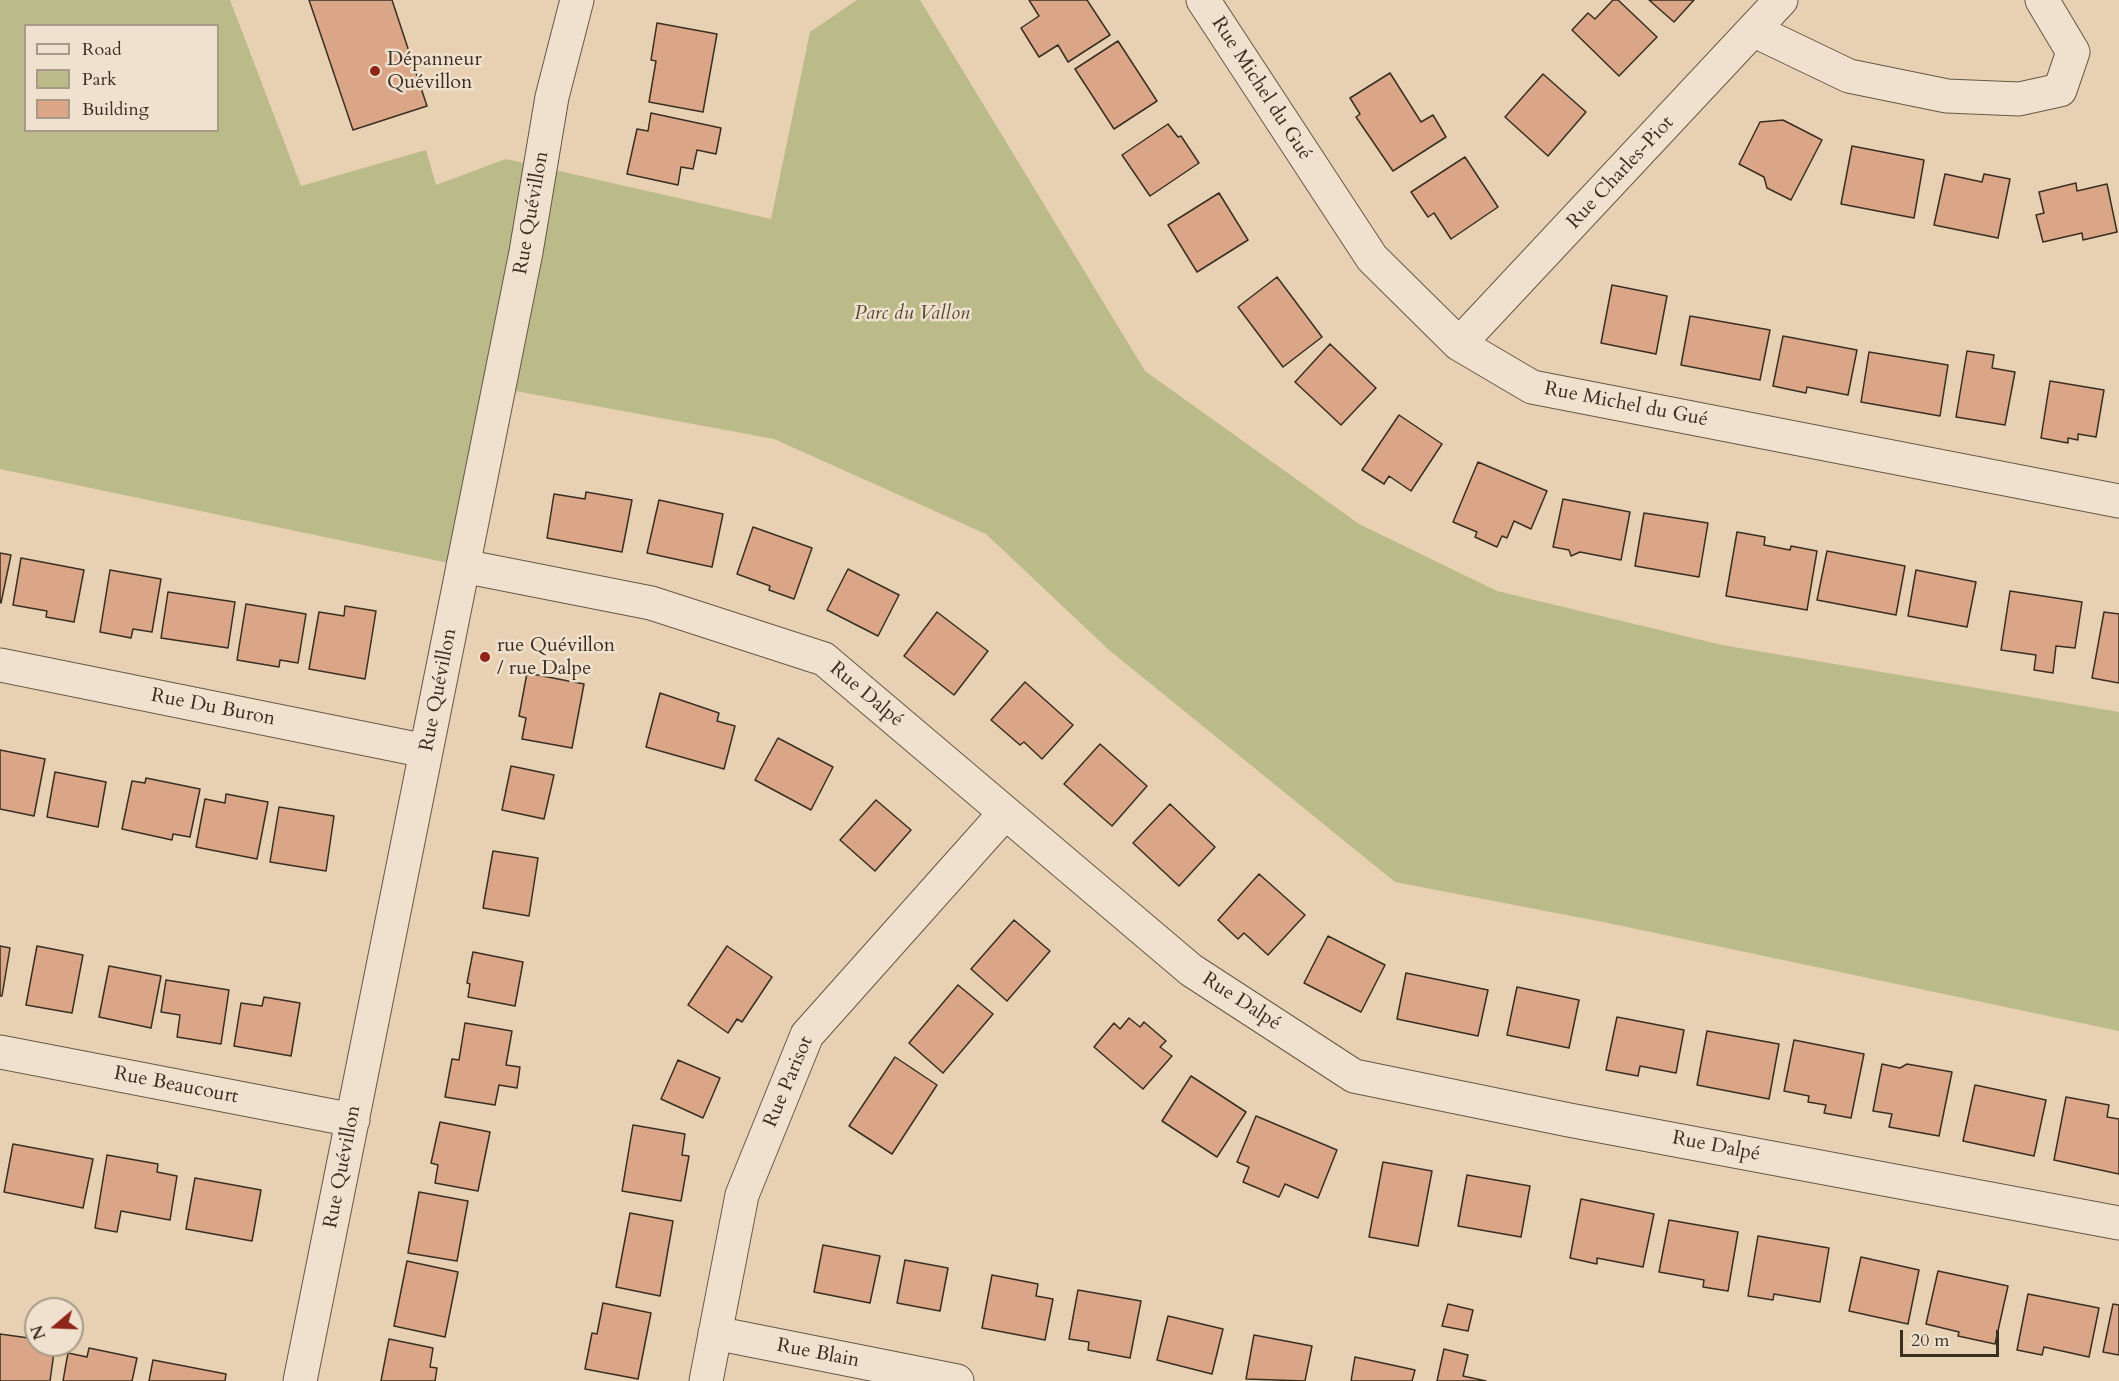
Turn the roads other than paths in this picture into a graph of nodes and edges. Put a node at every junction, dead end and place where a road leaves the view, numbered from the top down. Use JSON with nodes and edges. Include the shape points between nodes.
{"nodes":[{"id":1,"x":577,"y":0,"type":"edge"},
{"id":2,"x":1203,"y":0,"type":"edge"},
{"id":3,"x":1781,"y":0,"type":"edge"},
{"id":4,"x":2042,"y":0,"type":"edge"},
{"id":5,"x":1755,"y":31,"type":"junction"},
{"id":6,"x":1459,"y":345,"type":"junction"},
{"id":7,"x":2119,"y":501,"type":"edge"},
{"id":8,"x":464,"y":566,"type":"junction"},
{"id":9,"x":0,"y":665,"type":"edge"},
{"id":10,"x":426,"y":751,"type":"junction"},
{"id":11,"x":1005,"y":813,"type":"junction"},
{"id":12,"x":0,"y":1052,"type":"edge"},
{"id":13,"x":353,"y":1120,"type":"junction"},
{"id":14,"x":2119,"y":1223,"type":"edge"},
{"id":15,"x":715,"y":1333,"type":"junction"},
{"id":16,"x":300,"y":1381,"type":"edge"},
{"id":17,"x":706,"y":1381,"type":"edge"},
{"id":18,"x":957,"y":1381,"type":"edge"}],
"edges":[{"from":1,"to":8,"type":"street","name":"Rue Quévillon","via":[[552,97],[526,252]]},
{"from":2,"to":6,"type":"street","name":"Rue Michel du Gué","via":[[1372,258]]},
{"from":3,"to":5,"type":"street","name":"Rue Charles-Piot"},
{"from":4,"to":5,"type":"street","via":[[2073,52],[2060,90],[2019,99],[1947,96],[1849,76]]},
{"from":5,"to":6,"type":"street","name":"Rue Charles-Piot"},
{"from":6,"to":7,"type":"street","name":"Rue Michel du Gué","via":[[1532,387]]},
{"from":8,"to":10,"type":"street","name":"Rue Quévillon"},
{"from":8,"to":11,"type":"street","name":"Rue Dalpé","via":[[651,603],[824,659]]},
{"from":9,"to":10,"type":"street","name":"Rue Du Buron"},
{"from":10,"to":13,"type":"street","name":"Rue Quévillon"},
{"from":11,"to":14,"type":"street","name":"Rue Dalpé","via":[[1191,970],[1354,1076]]},
{"from":11,"to":15,"type":"street","name":"Rue Parisot","via":[[807,1035],[742,1195]]},
{"from":12,"to":13,"type":"street","name":"Rue Beaucourt"},
{"from":13,"to":16,"type":"street","name":"Rue Quévillon"},
{"from":15,"to":17,"type":"street","name":"Rue Parisot"},
{"from":15,"to":18,"type":"street","name":"Rue Blain"}]}
